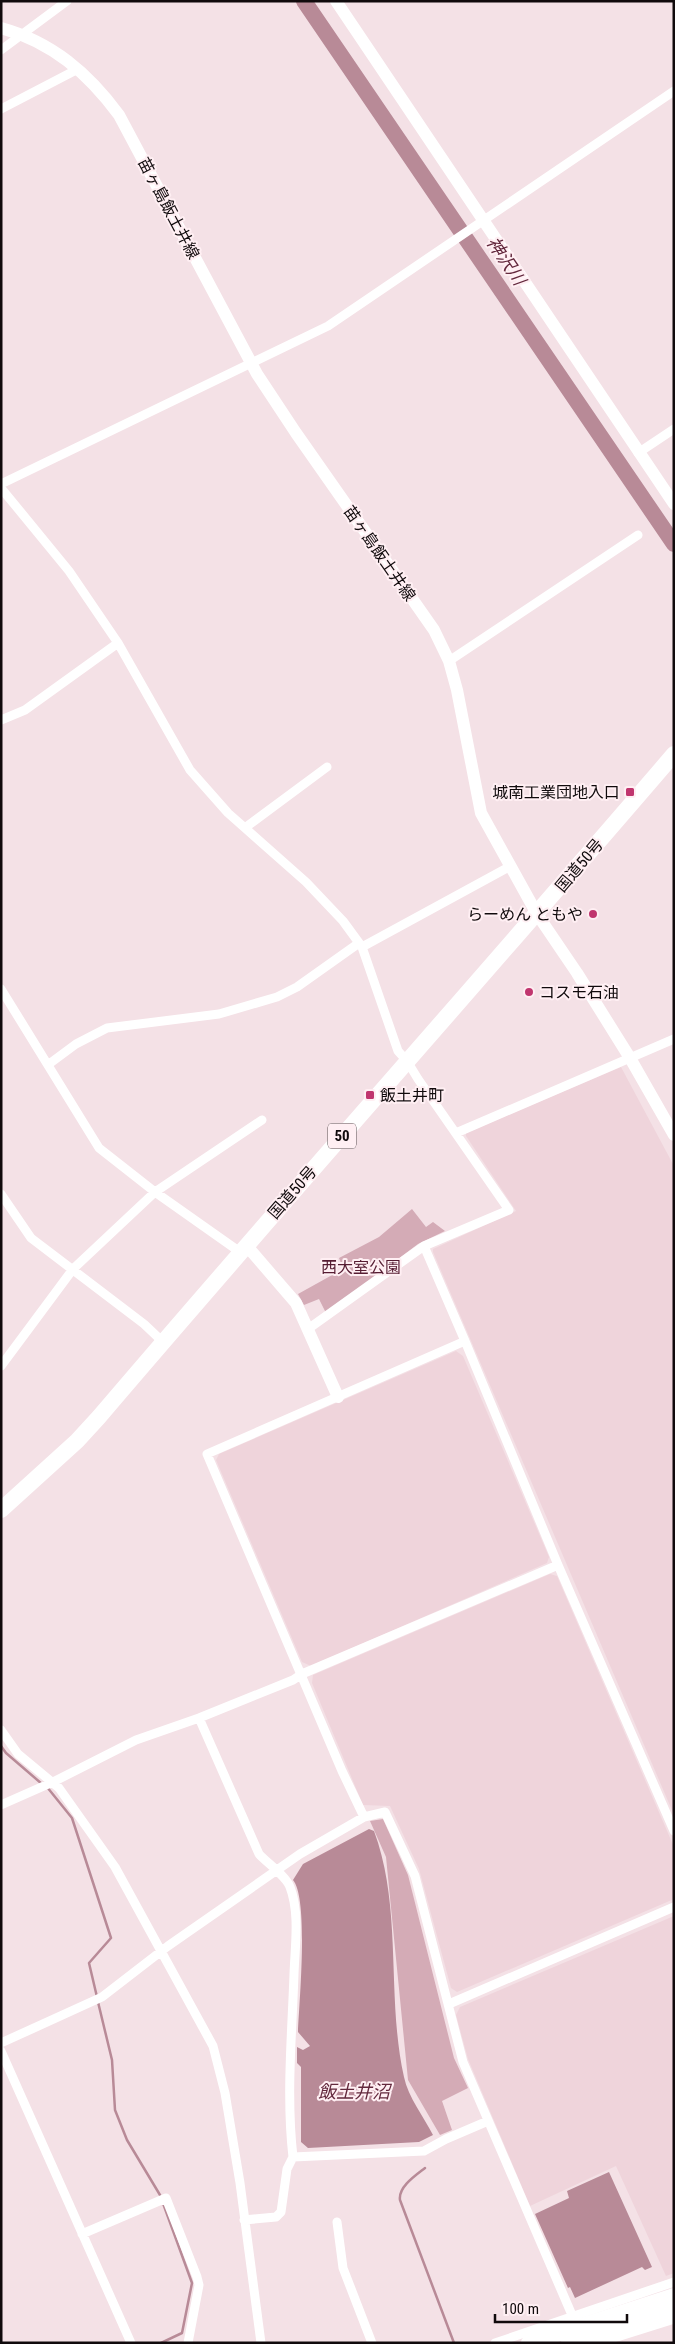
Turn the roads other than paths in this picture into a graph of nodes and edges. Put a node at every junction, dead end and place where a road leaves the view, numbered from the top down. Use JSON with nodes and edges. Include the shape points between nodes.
{"nodes":[{"id":1,"x":67,"y":1,"type":"edge"},
{"id":2,"x":336,"y":1,"type":"edge"},
{"id":3,"x":1,"y":28,"type":"edge"},
{"id":4,"x":24,"y":34,"type":"junction"},
{"id":5,"x":1,"y":50,"type":"edge"},
{"id":6,"x":78,"y":69,"type":"junction"},
{"id":7,"x":674,"y":91,"type":"edge"},
{"id":8,"x":1,"y":108,"type":"edge"},
{"id":9,"x":479,"y":224,"type":"junction"},
{"id":10,"x":252,"y":363,"type":"junction"},
{"id":11,"x":674,"y":429,"type":"edge"},
{"id":12,"x":638,"y":453,"type":"junction"},
{"id":13,"x":1,"y":486,"type":"edge"},
{"id":14,"x":674,"y":504,"type":"edge"},
{"id":15,"x":638,"y":535,"type":"dead end"},
{"id":16,"x":118,"y":644,"type":"junction"},
{"id":17,"x":449,"y":661,"type":"junction"},
{"id":18,"x":1,"y":720,"type":"edge"},
{"id":19,"x":674,"y":754,"type":"edge"},
{"id":20,"x":327,"y":766,"type":"dead end"},
{"id":21,"x":246,"y":827,"type":"junction"},
{"id":22,"x":509,"y":867,"type":"junction"},
{"id":23,"x":537,"y":914,"type":"junction"},
{"id":24,"x":361,"y":945,"type":"junction"},
{"id":25,"x":1,"y":989,"type":"edge"},
{"id":26,"x":5,"y":1004,"type":"edge"},
{"id":27,"x":674,"y":1040,"type":"edge"},
{"id":28,"x":630,"y":1058,"type":"junction"},
{"id":29,"x":407,"y":1061,"type":"junction"},
{"id":30,"x":48,"y":1064,"type":"junction"},
{"id":31,"x":262,"y":1120,"type":"dead end"},
{"id":32,"x":456,"y":1133,"type":"junction"},
{"id":33,"x":674,"y":1135,"type":"edge"},
{"id":34,"x":155,"y":1192,"type":"junction"},
{"id":35,"x":1,"y":1194,"type":"edge"},
{"id":36,"x":424,"y":1246,"type":"junction"},
{"id":37,"x":243,"y":1248,"type":"junction"},
{"id":38,"x":73,"y":1269,"type":"junction"},
{"id":39,"x":308,"y":1329,"type":"junction"},
{"id":40,"x":466,"y":1341,"type":"junction"},
{"id":41,"x":163,"y":1342,"type":"junction"},
{"id":42,"x":1,"y":1366,"type":"edge"},
{"id":43,"x":338,"y":1397,"type":"junction"},
{"id":44,"x":1,"y":1510,"type":"edge"},
{"id":45,"x":558,"y":1565,"type":"junction"},
{"id":46,"x":302,"y":1674,"type":"junction"},
{"id":47,"x":199,"y":1718,"type":"junction"},
{"id":48,"x":1,"y":1730,"type":"edge"},
{"id":49,"x":53,"y":1782,"type":"junction"},
{"id":50,"x":1,"y":1805,"type":"edge"},
{"id":51,"x":364,"y":1817,"type":"junction"},
{"id":52,"x":674,"y":1831,"type":"edge"},
{"id":53,"x":274,"y":1870,"type":"junction"},
{"id":54,"x":674,"y":1907,"type":"edge"},
{"id":55,"x":162,"y":1952,"type":"junction"},
{"id":56,"x":449,"y":2004,"type":"junction"},
{"id":57,"x":1,"y":2043,"type":"edge"},
{"id":58,"x":1,"y":2051,"type":"edge"},
{"id":59,"x":488,"y":2121,"type":"junction"},
{"id":60,"x":293,"y":2157,"type":"junction"},
{"id":61,"x":244,"y":2220,"type":"junction"},
{"id":62,"x":337,"y":2222,"type":"dead end"},
{"id":63,"x":82,"y":2234,"type":"junction"},
{"id":64,"x":674,"y":2282,"type":"edge"},
{"id":65,"x":674,"y":2296,"type":"edge"},
{"id":66,"x":674,"y":2309,"type":"edge"},
{"id":67,"x":572,"y":2315,"type":"junction"},
{"id":68,"x":674,"y":2319,"type":"edge"},
{"id":69,"x":599,"y":2339,"type":"edge"},
{"id":70,"x":131,"y":2343,"type":"edge"},
{"id":71,"x":188,"y":2343,"type":"edge"},
{"id":72,"x":261,"y":2343,"type":"edge"},
{"id":73,"x":372,"y":2343,"type":"edge"},
{"id":74,"x":495,"y":2343,"type":"edge"},
{"id":75,"x":529,"y":2343,"type":"edge"},
{"id":76,"x":569,"y":2343,"type":"edge"}],
"edges":[{"from":1,"to":4,"type":"street"},
{"from":2,"to":9,"type":"main road"},
{"from":3,"to":4,"type":"main road","name":"苗ヶ島飯土井線"},
{"from":4,"to":5,"type":"street"},
{"from":4,"to":6,"type":"main road","name":"苗ヶ島飯土井線","via":[[57,52]]},
{"from":6,"to":8,"type":"street"},
{"from":6,"to":10,"type":"main road","name":"苗ヶ島飯土井線","via":[[100,89],[119,115]]},
{"from":7,"to":9,"type":"street"},
{"from":9,"to":10,"type":"street","via":[[328,326]]},
{"from":9,"to":12,"type":"main road"},
{"from":10,"to":13,"type":"street"},
{"from":10,"to":17,"type":"main road","name":"苗ヶ島飯土井線","via":[[296,433],[434,630]]},
{"from":11,"to":12,"type":"street"},
{"from":12,"to":14,"type":"main road"},
{"from":13,"to":16,"type":"street","via":[[69,571]]},
{"from":15,"to":17,"type":"street"},
{"from":16,"to":18,"type":"street","via":[[25,710]]},
{"from":16,"to":21,"type":"street","via":[[190,770]]},
{"from":17,"to":22,"type":"main road","name":"苗ヶ島飯土井線","via":[[481,813]]},
{"from":19,"to":23,"type":"highway","name":"国道50号","number":"50"},
{"from":20,"to":21,"type":"street"},
{"from":21,"to":24,"type":"street","via":[[306,882]]},
{"from":22,"to":23,"type":"main road","name":"苗ヶ島飯土井線"},
{"from":22,"to":24,"type":"street"},
{"from":23,"to":28,"type":"main road","name":"苗ヶ島飯土井線"},
{"from":23,"to":29,"type":"highway","name":"国道50号","number":"50"},
{"from":24,"to":29,"type":"street","via":[[398,1051]]},
{"from":24,"to":30,"type":"street","via":[[277,997],[219,1014],[107,1028]]},
{"from":25,"to":26,"type":"street"},
{"from":26,"to":30,"type":"street"},
{"from":27,"to":28,"type":"street"},
{"from":28,"to":32,"type":"street"},
{"from":28,"to":33,"type":"main road","name":"苗ヶ島飯土井線"},
{"from":29,"to":32,"type":"street"},
{"from":29,"to":37,"type":"highway","name":"国道50号","number":"50"},
{"from":30,"to":34,"type":"street","via":[[99,1148]]},
{"from":31,"to":34,"type":"street"},
{"from":32,"to":36,"type":"street","via":[[509,1210]]},
{"from":34,"to":37,"type":"street"},
{"from":34,"to":38,"type":"street"},
{"from":35,"to":38,"type":"street","via":[[31,1238]]},
{"from":36,"to":39,"type":"street"},
{"from":36,"to":40,"type":"street"},
{"from":37,"to":39,"type":"main road","via":[[296,1303]]},
{"from":37,"to":41,"type":"highway","name":"国道50号","number":"50"},
{"from":38,"to":41,"type":"street"},
{"from":38,"to":42,"type":"street"},
{"from":39,"to":43,"type":"main road"},
{"from":40,"to":43,"type":"street"},
{"from":40,"to":45,"type":"street"},
{"from":41,"to":44,"type":"highway","name":"国道50号","number":"50","via":[[77,1441]]},
{"from":43,"to":46,"type":"street","via":[[207,1454]]},
{"from":45,"to":46,"type":"street"},
{"from":45,"to":52,"type":"street"},
{"from":46,"to":47,"type":"street"},
{"from":46,"to":51,"type":"street"},
{"from":47,"to":49,"type":"street","via":[[136,1740]]},
{"from":47,"to":53,"type":"street","via":[[259,1854]]},
{"from":48,"to":49,"type":"street","via":[[18,1754]]},
{"from":49,"to":50,"type":"street"},
{"from":49,"to":55,"type":"street","via":[[115,1867]]},
{"from":51,"to":53,"type":"street"},
{"from":51,"to":56,"type":"street","via":[[385,1812],[416,1876]]},
{"from":53,"to":55,"type":"street"},
{"from":53,"to":60,"type":"street","via":[[290,1886],[296,1919],[291,2072]]},
{"from":54,"to":56,"type":"street"},
{"from":55,"to":57,"type":"street","via":[[102,1997]]},
{"from":55,"to":61,"type":"street","via":[[214,2046],[225,2092]]},
{"from":56,"to":59,"type":"street","via":[[463,2062]]},
{"from":58,"to":63,"type":"street"},
{"from":59,"to":60,"type":"street","via":[[424,2151]]},
{"from":59,"to":67,"type":"street"},
{"from":60,"to":61,"type":"street","via":[[287,2169],[281,2212],[276,2217]]},
{"from":61,"to":72,"type":"street"},
{"from":62,"to":73,"type":"street","via":[[343,2268]]},
{"from":63,"to":70,"type":"street"},
{"from":63,"to":71,"type":"street","via":[[166,2198],[198,2277]]},
{"from":64,"to":67,"type":"street"},
{"from":65,"to":75,"type":"highway"},
{"from":66,"to":69,"type":"highway"},
{"from":67,"to":74,"type":"street"},
{"from":68,"to":69,"type":"street"},
{"from":69,"to":76,"type":"highway"}]}
